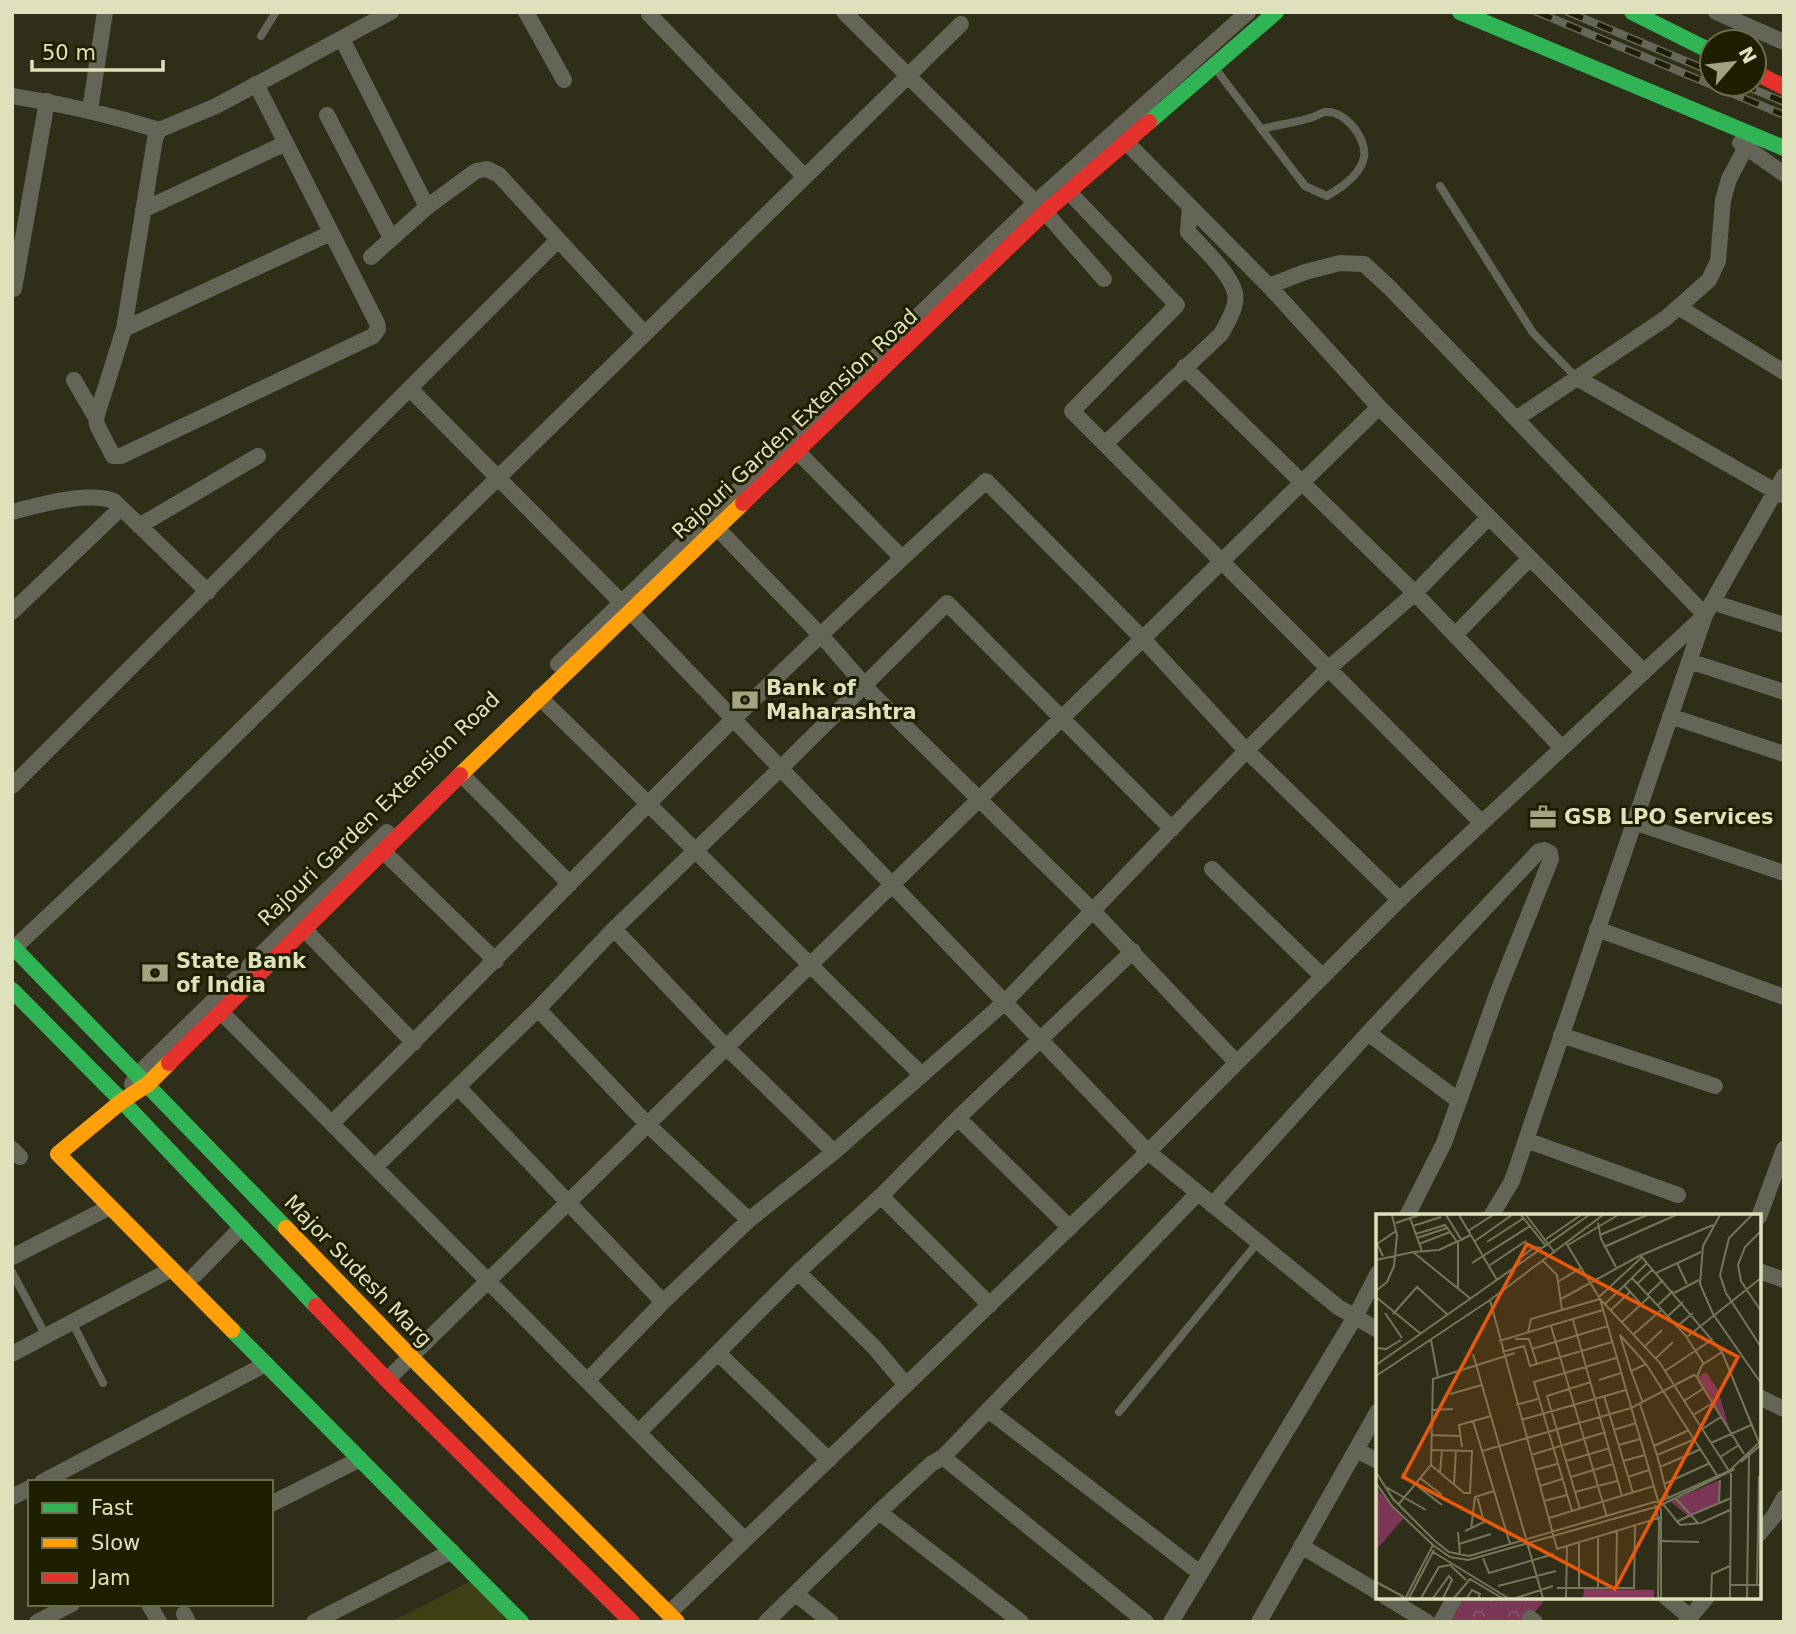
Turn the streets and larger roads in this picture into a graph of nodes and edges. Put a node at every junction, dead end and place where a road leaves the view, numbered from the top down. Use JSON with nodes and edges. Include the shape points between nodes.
{"nodes":[{"id":1,"x":105,"y":12,"type":"edge"},
{"id":2,"x":391,"y":12,"type":"edge"},
{"id":3,"x":526,"y":12,"type":"edge"},
{"id":4,"x":844,"y":12,"type":"edge"},
{"id":5,"x":1248,"y":12,"type":"edge"},
{"id":6,"x":1276,"y":12,"type":"edge"},
{"id":7,"x":1460,"y":12,"type":"edge"},
{"id":8,"x":1632,"y":12,"type":"edge"},
{"id":9,"x":1716,"y":12,"type":"edge"},
{"id":10,"x":649,"y":14,"type":"dead end"},
{"id":11,"x":1658,"y":18,"type":"edge"},
{"id":12,"x":961,"y":24,"type":"dead end"},
{"id":13,"x":342,"y":39,"type":"junction"},
{"id":14,"x":1698,"y":42,"type":"edge"},
{"id":15,"x":1784,"y":42,"type":"edge"},
{"id":16,"x":909,"y":76,"type":"junction"},
{"id":17,"x":1768,"y":79,"type":"edge"},
{"id":18,"x":564,"y":80,"type":"dead end"},
{"id":19,"x":256,"y":84,"type":"junction"},
{"id":20,"x":1784,"y":87,"type":"edge"},
{"id":21,"x":12,"y":96,"type":"edge"},
{"id":22,"x":47,"y":101,"type":"junction"},
{"id":23,"x":1692,"y":109,"type":"junction"},
{"id":24,"x":90,"y":110,"type":"junction"},
{"id":25,"x":327,"y":115,"type":"dead end"},
{"id":26,"x":159,"y":130,"type":"junction"},
{"id":27,"x":1126,"y":142,"type":"junction"},
{"id":28,"x":286,"y":143,"type":"junction"},
{"id":29,"x":1746,"y":147,"type":"junction"},
{"id":30,"x":1784,"y":148,"type":"edge"},
{"id":31,"x":1784,"y":174,"type":"edge"},
{"id":32,"x":805,"y":177,"type":"junction"},
{"id":33,"x":1068,"y":191,"type":"junction"},
{"id":34,"x":1190,"y":206,"type":"junction"},
{"id":35,"x":427,"y":207,"type":"junction"},
{"id":36,"x":1040,"y":208,"type":"junction"},
{"id":37,"x":144,"y":210,"type":"junction"},
{"id":38,"x":331,"y":233,"type":"junction"},
{"id":39,"x":391,"y":237,"type":"junction"},
{"id":40,"x":558,"y":240,"type":"junction"},
{"id":41,"x":371,"y":257,"type":"dead end"},
{"id":42,"x":1104,"y":279,"type":"dead end"},
{"id":43,"x":1269,"y":286,"type":"junction"},
{"id":44,"x":14,"y":289,"type":"dead end"},
{"id":45,"x":1680,"y":308,"type":"junction"},
{"id":46,"x":124,"y":329,"type":"junction"},
{"id":47,"x":644,"y":333,"type":"junction"},
{"id":48,"x":1184,"y":367,"type":"junction"},
{"id":49,"x":1784,"y":372,"type":"edge"},
{"id":50,"x":1577,"y":378,"type":"junction"},
{"id":51,"x":74,"y":380,"type":"dead end"},
{"id":52,"x":411,"y":390,"type":"junction"},
{"id":53,"x":1379,"y":407,"type":"junction"},
{"id":54,"x":96,"y":418,"type":"junction"},
{"id":55,"x":1516,"y":419,"type":"junction"},
{"id":56,"x":1106,"y":443,"type":"junction"},
{"id":57,"x":797,"y":451,"type":"junction"},
{"id":58,"x":258,"y":456,"type":"dead end"},
{"id":59,"x":1784,"y":476,"type":"edge"},
{"id":60,"x":496,"y":478,"type":"junction"},
{"id":61,"x":1302,"y":484,"type":"junction"},
{"id":62,"x":1779,"y":493,"type":"edge"},
{"id":63,"x":121,"y":508,"type":"junction"},
{"id":64,"x":12,"y":512,"type":"edge"},
{"id":65,"x":1489,"y":517,"type":"junction"},
{"id":66,"x":139,"y":526,"type":"junction"},
{"id":67,"x":716,"y":527,"type":"junction"},
{"id":68,"x":902,"y":558,"type":"junction"},
{"id":69,"x":1530,"y":558,"type":"junction"},
{"id":70,"x":1221,"y":563,"type":"junction"},
{"id":71,"x":208,"y":592,"type":"junction"},
{"id":72,"x":1415,"y":593,"type":"junction"},
{"id":73,"x":625,"y":606,"type":"junction"},
{"id":74,"x":1709,"y":608,"type":"junction"},
{"id":75,"x":12,"y":612,"type":"edge"},
{"id":76,"x":1784,"y":625,"type":"edge"},
{"id":77,"x":821,"y":635,"type":"junction"},
{"id":78,"x":1455,"y":635,"type":"junction"},
{"id":79,"x":1143,"y":639,"type":"junction"},
{"id":80,"x":1689,"y":661,"type":"junction"},
{"id":81,"x":1328,"y":669,"type":"junction"},
{"id":82,"x":1644,"y":672,"type":"junction"},
{"id":83,"x":865,"y":685,"type":"junction"},
{"id":84,"x":1784,"y":692,"type":"edge"},
{"id":85,"x":539,"y":697,"type":"junction"},
{"id":86,"x":1670,"y":716,"type":"junction"},
{"id":87,"x":1062,"y":718,"type":"junction"},
{"id":88,"x":734,"y":719,"type":"junction"},
{"id":89,"x":1562,"y":748,"type":"junction"},
{"id":90,"x":1247,"y":750,"type":"junction"},
{"id":91,"x":1784,"y":754,"type":"edge"},
{"id":92,"x":781,"y":768,"type":"junction"},
{"id":93,"x":461,"y":774,"type":"junction"},
{"id":94,"x":12,"y":786,"type":"edge"},
{"id":95,"x":981,"y":798,"type":"junction"},
{"id":96,"x":649,"y":803,"type":"junction"},
{"id":97,"x":1634,"y":822,"type":"junction"},
{"id":98,"x":1482,"y":823,"type":"junction"},
{"id":99,"x":1172,"y":829,"type":"junction"},
{"id":100,"x":695,"y":850,"type":"junction"},
{"id":101,"x":384,"y":852,"type":"junction"},
{"id":102,"x":1212,"y":869,"type":"dead end"},
{"id":103,"x":1784,"y":873,"type":"edge"},
{"id":104,"x":570,"y":884,"type":"junction"},
{"id":105,"x":892,"y":885,"type":"junction"},
{"id":106,"x":1399,"y":900,"type":"junction"},
{"id":107,"x":1093,"y":911,"type":"junction"},
{"id":108,"x":304,"y":929,"type":"junction"},
{"id":109,"x":614,"y":929,"type":"junction"},
{"id":110,"x":1597,"y":929,"type":"junction"},
{"id":111,"x":13,"y":948,"type":"edge"},
{"id":112,"x":1133,"y":951,"type":"junction"},
{"id":113,"x":496,"y":961,"type":"junction"},
{"id":114,"x":810,"y":966,"type":"junction"},
{"id":115,"x":1323,"y":977,"type":"junction"},
{"id":116,"x":12,"y":990,"type":"edge"},
{"id":117,"x":1784,"y":997,"type":"edge"},
{"id":118,"x":1005,"y":1002,"type":"junction"},
{"id":119,"x":538,"y":1009,"type":"junction"},
{"id":120,"x":221,"y":1012,"type":"junction"},
{"id":121,"x":1368,"y":1033,"type":"junction"},
{"id":122,"x":1562,"y":1035,"type":"junction"},
{"id":123,"x":1040,"y":1039,"type":"junction"},
{"id":124,"x":414,"y":1043,"type":"junction"},
{"id":125,"x":726,"y":1048,"type":"junction"},
{"id":126,"x":1237,"y":1063,"type":"junction"},
{"id":127,"x":922,"y":1075,"type":"junction"},
{"id":128,"x":143,"y":1079,"type":"junction"},
{"id":129,"x":1715,"y":1086,"type":"dead end"},
{"id":130,"x":458,"y":1087,"type":"junction"},
{"id":131,"x":122,"y":1101,"type":"junction"},
{"id":132,"x":1459,"y":1101,"type":"junction"},
{"id":133,"x":958,"y":1118,"type":"junction"},
{"id":134,"x":332,"y":1123,"type":"junction"},
{"id":135,"x":648,"y":1125,"type":"junction"},
{"id":136,"x":1526,"y":1140,"type":"junction"},
{"id":137,"x":834,"y":1152,"type":"junction"},
{"id":138,"x":1149,"y":1152,"type":"junction"},
{"id":139,"x":1782,"y":1160,"type":"edge"},
{"id":140,"x":376,"y":1167,"type":"junction"},
{"id":141,"x":1198,"y":1193,"type":"junction"},
{"id":142,"x":1678,"y":1195,"type":"dead end"},
{"id":143,"x":881,"y":1196,"type":"junction"},
{"id":144,"x":568,"y":1203,"type":"junction"},
{"id":145,"x":1212,"y":1205,"type":"junction"},
{"id":146,"x":110,"y":1206,"type":"junction"},
{"id":147,"x":1408,"y":1214,"type":"edge"},
{"id":148,"x":1492,"y":1214,"type":"edge"},
{"id":149,"x":1760,"y":1214,"type":"edge"},
{"id":150,"x":749,"y":1220,"type":"junction"},
{"id":151,"x":242,"y":1227,"type":"junction"},
{"id":152,"x":1070,"y":1228,"type":"junction"},
{"id":153,"x":12,"y":1257,"type":"edge"},
{"id":154,"x":172,"y":1269,"type":"junction"},
{"id":155,"x":798,"y":1272,"type":"junction"},
{"id":156,"x":1761,"y":1272,"type":"edge"},
{"id":157,"x":195,"y":1275,"type":"dead end"},
{"id":158,"x":1376,"y":1277,"type":"edge"},
{"id":159,"x":1784,"y":1280,"type":"edge"},
{"id":160,"x":488,"y":1281,"type":"junction"},
{"id":161,"x":663,"y":1302,"type":"junction"},
{"id":162,"x":990,"y":1305,"type":"junction"},
{"id":163,"x":1355,"y":1317,"type":"junction"},
{"id":164,"x":1376,"y":1329,"type":"edge"},
{"id":165,"x":718,"y":1353,"type":"junction"},
{"id":166,"x":12,"y":1354,"type":"edge"},
{"id":167,"x":411,"y":1357,"type":"junction"},
{"id":168,"x":266,"y":1364,"type":"junction"},
{"id":169,"x":387,"y":1380,"type":"junction"},
{"id":170,"x":587,"y":1381,"type":"junction"},
{"id":171,"x":906,"y":1385,"type":"junction"},
{"id":172,"x":1761,"y":1397,"type":"edge"},
{"id":173,"x":1784,"y":1409,"type":"edge"},
{"id":174,"x":988,"y":1410,"type":"junction"},
{"id":175,"x":1376,"y":1415,"type":"edge"},
{"id":176,"x":639,"y":1432,"type":"junction"},
{"id":177,"x":1356,"y":1450,"type":"junction"},
{"id":178,"x":943,"y":1457,"type":"junction"},
{"id":179,"x":360,"y":1459,"type":"junction"},
{"id":180,"x":829,"y":1460,"type":"junction"},
{"id":181,"x":1376,"y":1460,"type":"edge"},
{"id":182,"x":45,"y":1480,"type":"edge"},
{"id":183,"x":28,"y":1489,"type":"edge"},
{"id":184,"x":12,"y":1497,"type":"edge"},
{"id":185,"x":1784,"y":1498,"type":"edge"},
{"id":186,"x":273,"y":1503,"type":"edge"},
{"id":187,"x":1761,"y":1509,"type":"edge"},
{"id":188,"x":879,"y":1512,"type":"junction"},
{"id":189,"x":1774,"y":1516,"type":"junction"},
{"id":190,"x":1761,"y":1532,"type":"edge"},
{"id":191,"x":745,"y":1540,"type":"junction"},
{"id":192,"x":1301,"y":1546,"type":"junction"},
{"id":193,"x":452,"y":1551,"type":"junction"},
{"id":194,"x":1200,"y":1573,"type":"junction"},
{"id":195,"x":1376,"y":1591,"type":"edge"},
{"id":196,"x":796,"y":1594,"type":"junction"},
{"id":197,"x":649,"y":1595,"type":"junction"},
{"id":198,"x":1389,"y":1599,"type":"edge"},
{"id":199,"x":1454,"y":1599,"type":"edge"},
{"id":200,"x":1668,"y":1599,"type":"edge"},
{"id":201,"x":1705,"y":1599,"type":"edge"},
{"id":202,"x":68,"y":1606,"type":"edge"},
{"id":203,"x":150,"y":1606,"type":"edge"},
{"id":204,"x":668,"y":1619,"type":"edge"},
{"id":205,"x":627,"y":1620,"type":"edge"},
{"id":206,"x":1688,"y":1620,"type":"edge"},
{"id":207,"x":37,"y":1622,"type":"edge"},
{"id":208,"x":159,"y":1622,"type":"edge"},
{"id":209,"x":314,"y":1622,"type":"edge"},
{"id":210,"x":522,"y":1622,"type":"edge"},
{"id":211,"x":766,"y":1622,"type":"edge"},
{"id":212,"x":831,"y":1622,"type":"edge"},
{"id":213,"x":1021,"y":1622,"type":"edge"},
{"id":214,"x":1146,"y":1622,"type":"edge"},
{"id":215,"x":1171,"y":1622,"type":"edge"},
{"id":216,"x":1259,"y":1622,"type":"edge"},
{"id":217,"x":1427,"y":1622,"type":"edge"},
{"id":218,"x":1441,"y":1622,"type":"edge"}],
"edges":[{"from":1,"to":24,"type":"street"},
{"from":2,"to":13,"type":"street"},
{"from":3,"to":18,"type":"street"},
{"from":4,"to":16,"type":"street"},
{"from":5,"to":36,"type":"street","name":"Rajouri Garden Extension Road"},
{"from":6,"to":27,"type":"street","name":"Rajouri Garden Extension Road"},
{"from":7,"to":23,"type":"street"},
{"from":8,"to":11,"type":"street"},
{"from":9,"to":15,"type":"street"},
{"from":10,"to":32,"type":"street"},
{"from":11,"to":14,"type":"street"},
{"from":12,"to":16,"type":"street"},
{"from":13,"to":19,"type":"street"},
{"from":13,"to":35,"type":"street"},
{"from":16,"to":32,"type":"street"},
{"from":16,"to":36,"type":"street"},
{"from":17,"to":20,"type":"street"},
{"from":19,"to":26,"type":"street"},
{"from":19,"to":28,"type":"street"},
{"from":21,"to":22,"type":"street"},
{"from":22,"to":24,"type":"street"},
{"from":22,"to":44,"type":"street"},
{"from":23,"to":29,"type":"street"},
{"from":23,"to":30,"type":"street"},
{"from":24,"to":26,"type":"street"},
{"from":25,"to":39,"type":"street"},
{"from":26,"to":37,"type":"street"},
{"from":27,"to":33,"type":"street","name":"Rajouri Garden Extension Road"},
{"from":27,"to":34,"type":"street"},
{"from":28,"to":37,"type":"street"},
{"from":28,"to":38,"type":"street"},
{"from":29,"to":31,"type":"street"},
{"from":29,"to":45,"type":"street","via":[[1723,200],[1714,271]]},
{"from":32,"to":47,"type":"street"},
{"from":33,"to":36,"type":"street","name":"Rajouri Garden Extension Road"},
{"from":33,"to":56,"type":"street","via":[[1177,305],[1072,411]]},
{"from":34,"to":43,"type":"street"},
{"from":34,"to":48,"type":"street","via":[[1188,232],[1236,294],[1221,334]]},
{"from":35,"to":39,"type":"street"},
{"from":35,"to":40,"type":"street","via":[[476,170],[487,169],[499,175]]},
{"from":36,"to":42,"type":"street"},
{"from":36,"to":57,"type":"street","name":"Rajouri Garden Extension Road"},
{"from":36,"to":73,"type":"street","name":"Rajouri Garden Extension Road"},
{"from":37,"to":46,"type":"street"},
{"from":38,"to":46,"type":"street"},
{"from":38,"to":54,"type":"street","via":[[377,323],[375,335],[118,457],[111,454]]},
{"from":39,"to":41,"type":"street"},
{"from":40,"to":47,"type":"street"},
{"from":40,"to":52,"type":"street"},
{"from":43,"to":53,"type":"street"},
{"from":43,"to":55,"type":"street","via":[[1340,263],[1364,264]]},
{"from":45,"to":49,"type":"street"},
{"from":45,"to":50,"type":"street"},
{"from":46,"to":54,"type":"street"},
{"from":47,"to":60,"type":"street"},
{"from":48,"to":56,"type":"street"},
{"from":48,"to":61,"type":"street"},
{"from":50,"to":55,"type":"street"},
{"from":50,"to":62,"type":"street"},
{"from":51,"to":54,"type":"street"},
{"from":52,"to":60,"type":"street"},
{"from":52,"to":71,"type":"street"},
{"from":53,"to":61,"type":"street"},
{"from":53,"to":65,"type":"street"},
{"from":55,"to":74,"type":"street"},
{"from":56,"to":70,"type":"street"},
{"from":57,"to":67,"type":"street","name":"Rajouri Garden Extension Road"},
{"from":57,"to":68,"type":"street"},
{"from":58,"to":66,"type":"street"},
{"from":59,"to":62,"type":"street"},
{"from":60,"to":73,"type":"street"},
{"from":60,"to":111,"type":"street"},
{"from":61,"to":70,"type":"street"},
{"from":61,"to":72,"type":"street"},
{"from":62,"to":74,"type":"street"},
{"from":63,"to":64,"type":"street","via":[[114,501],[94,498]]},
{"from":63,"to":66,"type":"street"},
{"from":63,"to":75,"type":"street"},
{"from":65,"to":69,"type":"street"},
{"from":65,"to":72,"type":"street"},
{"from":66,"to":71,"type":"street"},
{"from":67,"to":73,"type":"street","name":"Rajouri Garden Extension Road"},
{"from":67,"to":77,"type":"street"},
{"from":68,"to":77,"type":"street"},
{"from":68,"to":79,"type":"street","via":[[986,481]]},
{"from":69,"to":78,"type":"street"},
{"from":69,"to":82,"type":"street"},
{"from":70,"to":79,"type":"street"},
{"from":70,"to":81,"type":"street"},
{"from":71,"to":94,"type":"street"},
{"from":72,"to":78,"type":"street"},
{"from":72,"to":81,"type":"street"},
{"from":73,"to":85,"type":"street","name":"Rajouri Garden Extension Road"},
{"from":73,"to":88,"type":"street"},
{"from":73,"to":128,"type":"street","name":"Rajouri Garden Extension Road"},
{"from":74,"to":76,"type":"street"},
{"from":74,"to":80,"type":"street"},
{"from":74,"to":82,"type":"street"},
{"from":77,"to":83,"type":"street"},
{"from":77,"to":88,"type":"street"},
{"from":78,"to":89,"type":"street"},
{"from":79,"to":87,"type":"street"},
{"from":79,"to":90,"type":"street"},
{"from":80,"to":84,"type":"street"},
{"from":80,"to":86,"type":"street"},
{"from":81,"to":90,"type":"street"},
{"from":81,"to":98,"type":"street"},
{"from":82,"to":89,"type":"street"},
{"from":83,"to":87,"type":"street","via":[[947,603]]},
{"from":83,"to":92,"type":"street"},
{"from":83,"to":95,"type":"street"},
{"from":85,"to":93,"type":"street","name":"Rajouri Garden Extension Road"},
{"from":85,"to":96,"type":"street"},
{"from":86,"to":91,"type":"street"},
{"from":86,"to":97,"type":"street"},
{"from":87,"to":95,"type":"street"},
{"from":87,"to":99,"type":"street"},
{"from":88,"to":92,"type":"street"},
{"from":88,"to":96,"type":"street"},
{"from":89,"to":98,"type":"street"},
{"from":90,"to":99,"type":"street"},
{"from":90,"to":106,"type":"street"},
{"from":92,"to":100,"type":"street"},
{"from":92,"to":105,"type":"street"},
{"from":93,"to":101,"type":"street","name":"Rajouri Garden Extension Road"},
{"from":93,"to":104,"type":"street"},
{"from":95,"to":105,"type":"street"},
{"from":95,"to":107,"type":"street"},
{"from":96,"to":100,"type":"street"},
{"from":96,"to":104,"type":"street"},
{"from":97,"to":103,"type":"street"},
{"from":97,"to":110,"type":"street"},
{"from":98,"to":106,"type":"street"},
{"from":99,"to":107,"type":"street"},
{"from":100,"to":109,"type":"street"},
{"from":100,"to":114,"type":"street"},
{"from":101,"to":108,"type":"street","name":"Rajouri Garden Extension Road"},
{"from":101,"to":113,"type":"street"},
{"from":102,"to":115,"type":"street"},
{"from":104,"to":113,"type":"street"},
{"from":105,"to":114,"type":"street"},
{"from":105,"to":118,"type":"street"},
{"from":106,"to":115,"type":"street"},
{"from":107,"to":112,"type":"street"},
{"from":107,"to":118,"type":"street"},
{"from":108,"to":120,"type":"street","name":"Rajouri Garden Extension Road"},
{"from":108,"to":124,"type":"street"},
{"from":109,"to":119,"type":"street"},
{"from":109,"to":125,"type":"street"},
{"from":110,"to":117,"type":"street"},
{"from":110,"to":122,"type":"street"},
{"from":111,"to":128,"type":"street","name":"Major Sudesh Marg"},
{"from":112,"to":123,"type":"street"},
{"from":112,"to":126,"type":"street"},
{"from":113,"to":124,"type":"street"},
{"from":114,"to":125,"type":"street"},
{"from":114,"to":127,"type":"street"},
{"from":115,"to":126,"type":"street"},
{"from":116,"to":131,"type":"street"},
{"from":118,"to":123,"type":"street"},
{"from":118,"to":127,"type":"street"},
{"from":119,"to":130,"type":"street"},
{"from":119,"to":135,"type":"street"},
{"from":120,"to":128,"type":"street","name":"Rajouri Garden Extension Road"},
{"from":120,"to":134,"type":"street"},
{"from":121,"to":132,"type":"street"},
{"from":121,"to":132,"type":"street","via":[[1539,851],[1550,853]]},
{"from":121,"to":145,"type":"street"},
{"from":122,"to":129,"type":"street"},
{"from":122,"to":136,"type":"street"},
{"from":123,"to":133,"type":"street"},
{"from":123,"to":138,"type":"street"},
{"from":124,"to":134,"type":"street"},
{"from":125,"to":135,"type":"street"},
{"from":125,"to":137,"type":"street"},
{"from":126,"to":138,"type":"street"},
{"from":127,"to":137,"type":"street"},
{"from":128,"to":131,"type":"street","name":"Rajouri Garden Extension Road"},
{"from":128,"to":167,"type":"street","name":"Major Sudesh Marg"},
{"from":130,"to":140,"type":"street"},
{"from":130,"to":144,"type":"street"},
{"from":131,"to":146,"type":"street","name":"Rajouri Garden Extension Road","via":[[58,1154]]},
{"from":131,"to":151,"type":"street"},
{"from":132,"to":147,"type":"street","via":[[1444,1143]]},
{"from":133,"to":143,"type":"street"},
{"from":133,"to":152,"type":"street"},
{"from":134,"to":140,"type":"street"},
{"from":135,"to":144,"type":"street"},
{"from":135,"to":150,"type":"street"},
{"from":136,"to":142,"type":"street"},
{"from":136,"to":148,"type":"street"},
{"from":137,"to":150,"type":"street"},
{"from":138,"to":141,"type":"street"},
{"from":138,"to":152,"type":"street"},
{"from":139,"to":149,"type":"street"},
{"from":140,"to":160,"type":"street"},
{"from":141,"to":145,"type":"street"},
{"from":141,"to":174,"type":"street"},
{"from":143,"to":155,"type":"street"},
{"from":143,"to":162,"type":"street"},
{"from":144,"to":160,"type":"street"},
{"from":144,"to":161,"type":"street"},
{"from":145,"to":163,"type":"street"},
{"from":146,"to":153,"type":"street"},
{"from":146,"to":154,"type":"street"},
{"from":150,"to":161,"type":"street"},
{"from":151,"to":157,"type":"street"},
{"from":151,"to":169,"type":"street"},
{"from":152,"to":162,"type":"street"},
{"from":154,"to":166,"type":"street"},
{"from":154,"to":168,"type":"street"},
{"from":155,"to":165,"type":"street"},
{"from":155,"to":171,"type":"street"},
{"from":156,"to":159,"type":"street"},
{"from":158,"to":163,"type":"street"},
{"from":160,"to":167,"type":"street"},
{"from":160,"to":170,"type":"street"},
{"from":161,"to":170,"type":"street"},
{"from":162,"to":171,"type":"street"},
{"from":163,"to":164,"type":"street"},
{"from":163,"to":194,"type":"street"},
{"from":165,"to":176,"type":"street"},
{"from":165,"to":180,"type":"street"},
{"from":167,"to":169,"type":"street"},
{"from":167,"to":197,"type":"street","name":"Major Sudesh Marg"},
{"from":168,"to":179,"type":"street"},
{"from":168,"to":182,"type":"street"},
{"from":169,"to":205,"type":"street"},
{"from":170,"to":176,"type":"street"},
{"from":171,"to":180,"type":"street"},
{"from":172,"to":173,"type":"street"},
{"from":174,"to":178,"type":"street"},
{"from":174,"to":194,"type":"street"},
{"from":175,"to":177,"type":"street"},
{"from":176,"to":191,"type":"street"},
{"from":177,"to":181,"type":"street"},
{"from":177,"to":192,"type":"street"},
{"from":178,"to":188,"type":"street"},
{"from":178,"to":214,"type":"street"},
{"from":179,"to":186,"type":"street"},
{"from":179,"to":193,"type":"street"},
{"from":180,"to":191,"type":"street"},
{"from":183,"to":184,"type":"street"},
{"from":185,"to":189,"type":"street"},
{"from":187,"to":189,"type":"street"},
{"from":188,"to":196,"type":"street"},
{"from":188,"to":213,"type":"street"},
{"from":189,"to":190,"type":"street"},
{"from":191,"to":204,"type":"street"},
{"from":192,"to":195,"type":"street"},
{"from":192,"to":216,"type":"street"},
{"from":193,"to":209,"type":"street"},
{"from":193,"to":210,"type":"street"},
{"from":194,"to":215,"type":"street"},
{"from":196,"to":211,"type":"street"},
{"from":196,"to":212,"type":"street"},
{"from":197,"to":204,"type":"street","name":"Major Sudesh Marg"},
{"from":197,"to":205,"type":"street"},
{"from":198,"to":217,"type":"street"},
{"from":199,"to":218,"type":"street"},
{"from":200,"to":206,"type":"street"},
{"from":201,"to":206,"type":"street"},
{"from":202,"to":207,"type":"street"},
{"from":203,"to":208,"type":"street"}]}
